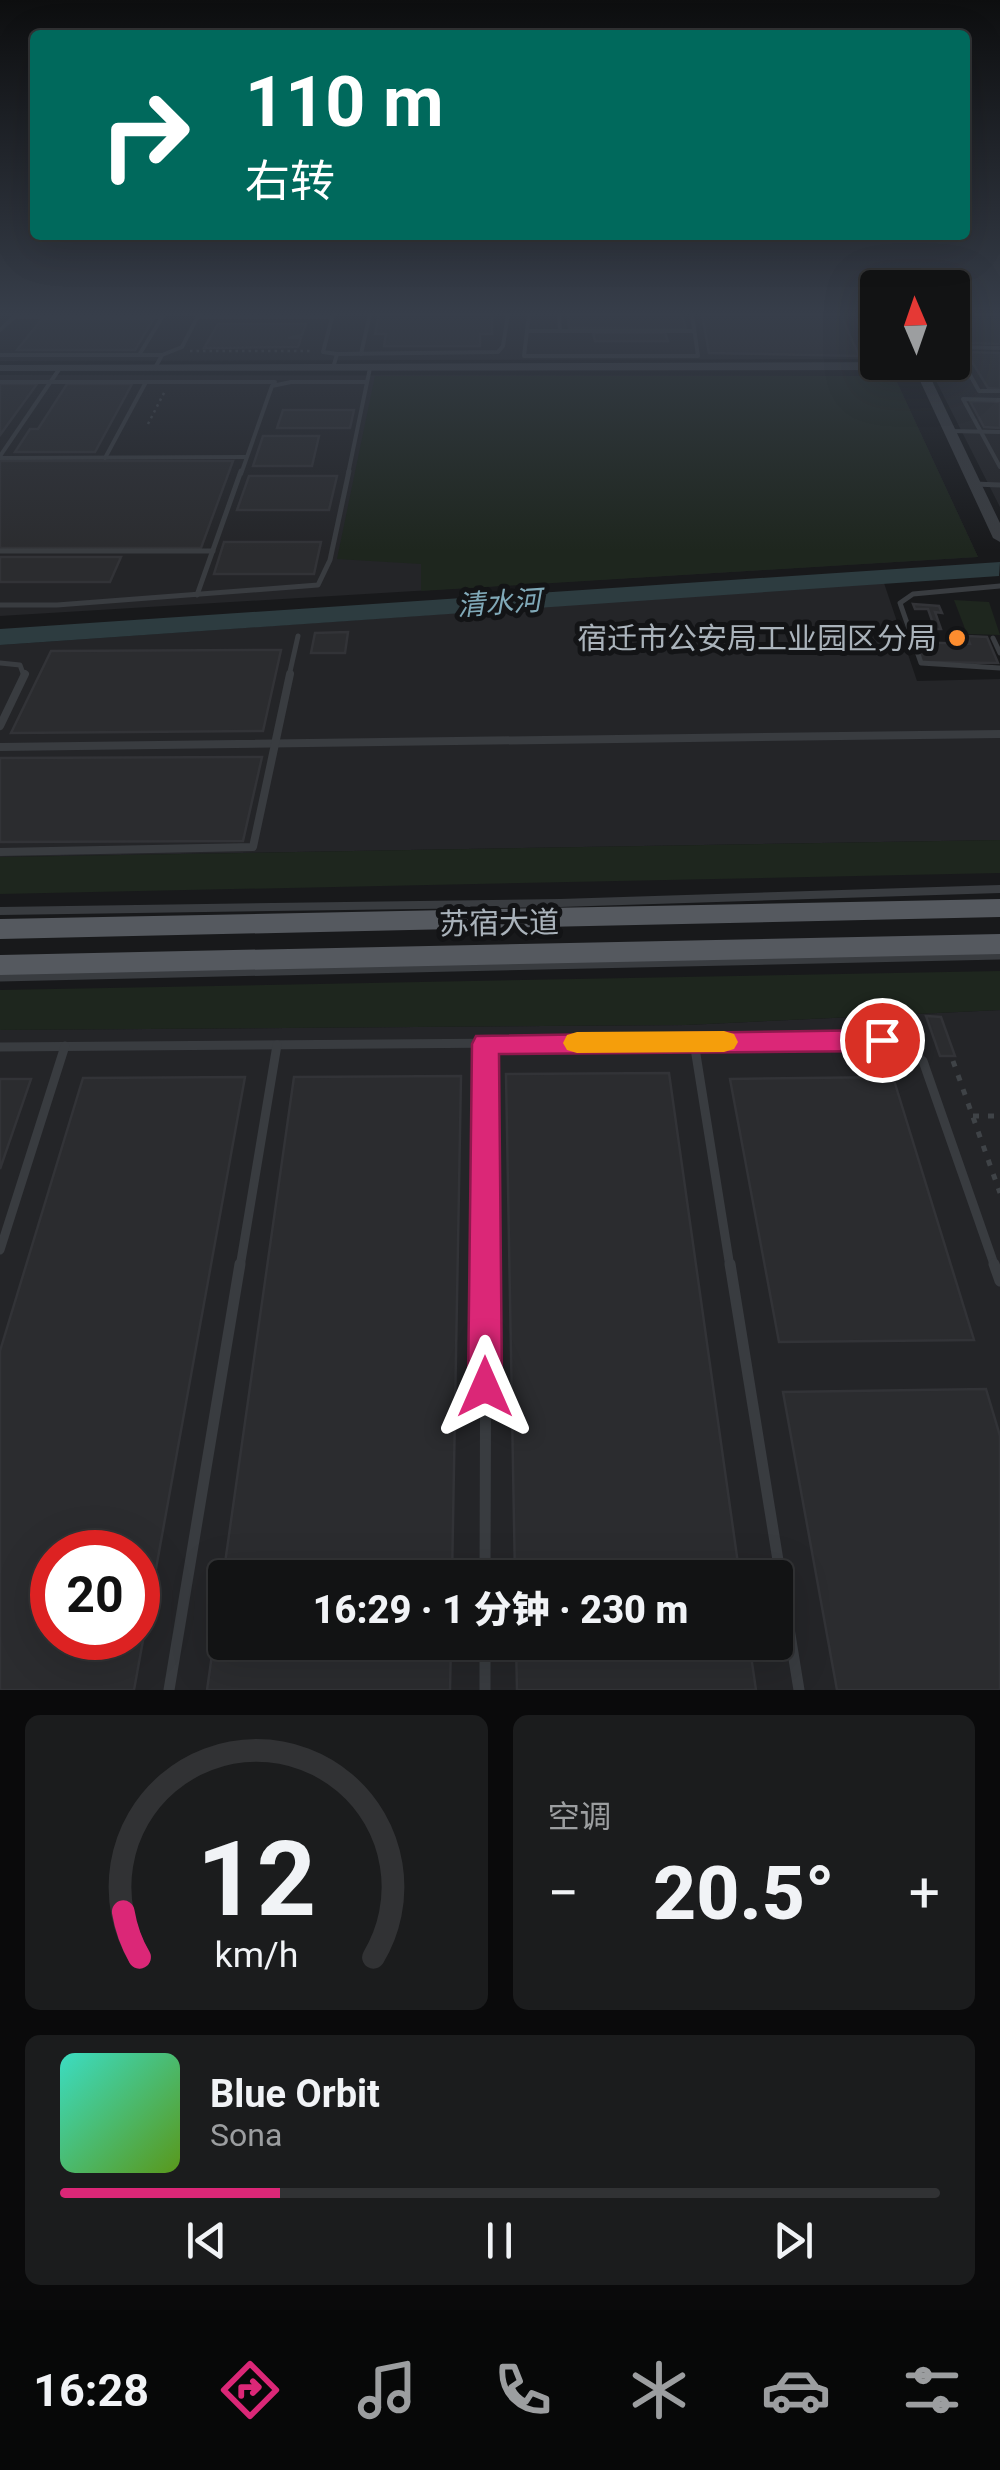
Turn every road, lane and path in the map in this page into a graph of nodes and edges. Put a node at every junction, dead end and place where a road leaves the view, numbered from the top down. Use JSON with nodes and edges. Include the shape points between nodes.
{"nodes":[{"id":1,"x":43,"y":393,"type":"edge"},
{"id":2,"x":140,"y":393,"type":"edge"},
{"id":3,"x":164,"y":393,"type":"edge"},
{"id":4,"x":269,"y":393,"type":"edge"},
{"id":5,"x":365,"y":393,"type":"edge"},
{"id":6,"x":931,"y":393,"type":"edge"},
{"id":7,"x":1000,"y":400,"type":"edge"},
{"id":8,"x":148,"y":424,"type":"dead end"},
{"id":9,"x":949,"y":431,"type":"junction"},
{"id":10,"x":981,"y":432,"type":"junction"},
{"id":11,"x":1000,"y":432,"type":"edge"},
{"id":12,"x":0,"y":457,"type":"edge"},
{"id":13,"x":246,"y":457,"type":"junction"},
{"id":14,"x":105,"y":458,"type":"junction"},
{"id":15,"x":1000,"y":468,"type":"edge"},
{"id":16,"x":974,"y":484,"type":"junction"},
{"id":17,"x":1000,"y":485,"type":"edge"},
{"id":18,"x":1000,"y":538,"type":"edge"},
{"id":19,"x":0,"y":551,"type":"edge"},
{"id":20,"x":213,"y":551,"type":"junction"},
{"id":21,"x":1000,"y":586,"type":"edge"},
{"id":22,"x":197,"y":595,"type":"junction"},
{"id":23,"x":0,"y":604,"type":"edge"},
{"id":24,"x":298,"y":636,"type":"dead end"},
{"id":25,"x":993,"y":638,"type":"dead end"},
{"id":26,"x":1000,"y":654,"type":"edge"},
{"id":27,"x":0,"y":663,"type":"edge"},
{"id":28,"x":1000,"y":668,"type":"edge"},
{"id":29,"x":0,"y":726,"type":"edge"},
{"id":30,"x":1000,"y":734,"type":"edge"},
{"id":31,"x":277,"y":743,"type":"junction"},
{"id":32,"x":0,"y":747,"type":"edge"},
{"id":33,"x":0,"y":852,"type":"edge"},
{"id":34,"x":1000,"y":889,"type":"edge"},
{"id":35,"x":1000,"y":908,"type":"edge"},
{"id":36,"x":0,"y":911,"type":"edge"},
{"id":37,"x":0,"y":929,"type":"edge"},
{"id":38,"x":1000,"y":944,"type":"edge"},
{"id":39,"x":1000,"y":955,"type":"edge"},
{"id":40,"x":0,"y":966,"type":"edge"},
{"id":41,"x":0,"y":976,"type":"edge"},
{"id":42,"x":694,"y":1042,"type":"junction"},
{"id":43,"x":486,"y":1044,"type":"junction"},
{"id":44,"x":277,"y":1045,"type":"junction"},
{"id":45,"x":65,"y":1046,"type":"junction"},
{"id":46,"x":0,"y":1047,"type":"edge"},
{"id":47,"x":953,"y":1062,"type":"dead end"},
{"id":48,"x":973,"y":1116,"type":"junction"},
{"id":49,"x":1000,"y":1116,"type":"edge"},
{"id":50,"x":1000,"y":1193,"type":"edge"},
{"id":51,"x":0,"y":1250,"type":"edge"},
{"id":52,"x":1000,"y":1281,"type":"edge"},
{"id":53,"x":485,"y":1560,"type":"edge"},
{"id":54,"x":485,"y":1660,"type":"edge"},
{"id":55,"x":169,"y":1690,"type":"edge"},
{"id":56,"x":485,"y":1690,"type":"edge"},
{"id":57,"x":799,"y":1690,"type":"edge"}],
"edges":[{"from":1,"to":12,"type":"lane"},
{"from":2,"to":14,"type":"lane"},
{"from":3,"to":8,"type":"path"},
{"from":4,"to":13,"type":"lane"},
{"from":5,"to":22,"type":"lane","via":[[321,582]]},
{"from":6,"to":9,"type":"street"},
{"from":7,"to":10,"type":"lane","via":[[963,399]]},
{"from":9,"to":10,"type":"lane"},
{"from":9,"to":16,"type":"street"},
{"from":10,"to":11,"type":"lane"},
{"from":10,"to":15,"type":"lane"},
{"from":12,"to":14,"type":"lane"},
{"from":13,"to":14,"type":"lane"},
{"from":13,"to":20,"type":"lane"},
{"from":16,"to":17,"type":"lane"},
{"from":16,"to":18,"type":"street"},
{"from":19,"to":20,"type":"lane"},
{"from":20,"to":22,"type":"lane"},
{"from":21,"to":28,"type":"lane","via":[[912,594],[900,603],[921,664]]},
{"from":22,"to":23,"type":"lane"},
{"from":24,"to":31,"type":"lane"},
{"from":25,"to":26,"type":"lane"},
{"from":27,"to":29,"type":"lane","via":[[20,664],[24,674]]},
{"from":30,"to":31,"type":"lane"},
{"from":31,"to":32,"type":"lane"},
{"from":31,"to":33,"type":"lane","via":[[253,846]]},
{"from":34,"to":36,"type":"lane"},
{"from":35,"to":37,"type":"main road","name":"苏宿大道"},
{"from":38,"to":40,"type":"main road","name":"苏宿大道"},
{"from":39,"to":41,"type":"lane"},
{"from":42,"to":43,"type":"lane"},
{"from":42,"to":52,"type":"lane","via":[[882,1040],[924,1061]]},
{"from":42,"to":57,"type":"lane"},
{"from":43,"to":44,"type":"lane"},
{"from":43,"to":53,"type":"lane"},
{"from":44,"to":45,"type":"lane"},
{"from":44,"to":55,"type":"lane"},
{"from":45,"to":46,"type":"lane"},
{"from":45,"to":51,"type":"lane"},
{"from":47,"to":48,"type":"path"},
{"from":48,"to":49,"type":"path"},
{"from":48,"to":50,"type":"path"},
{"from":54,"to":56,"type":"lane"}]}
